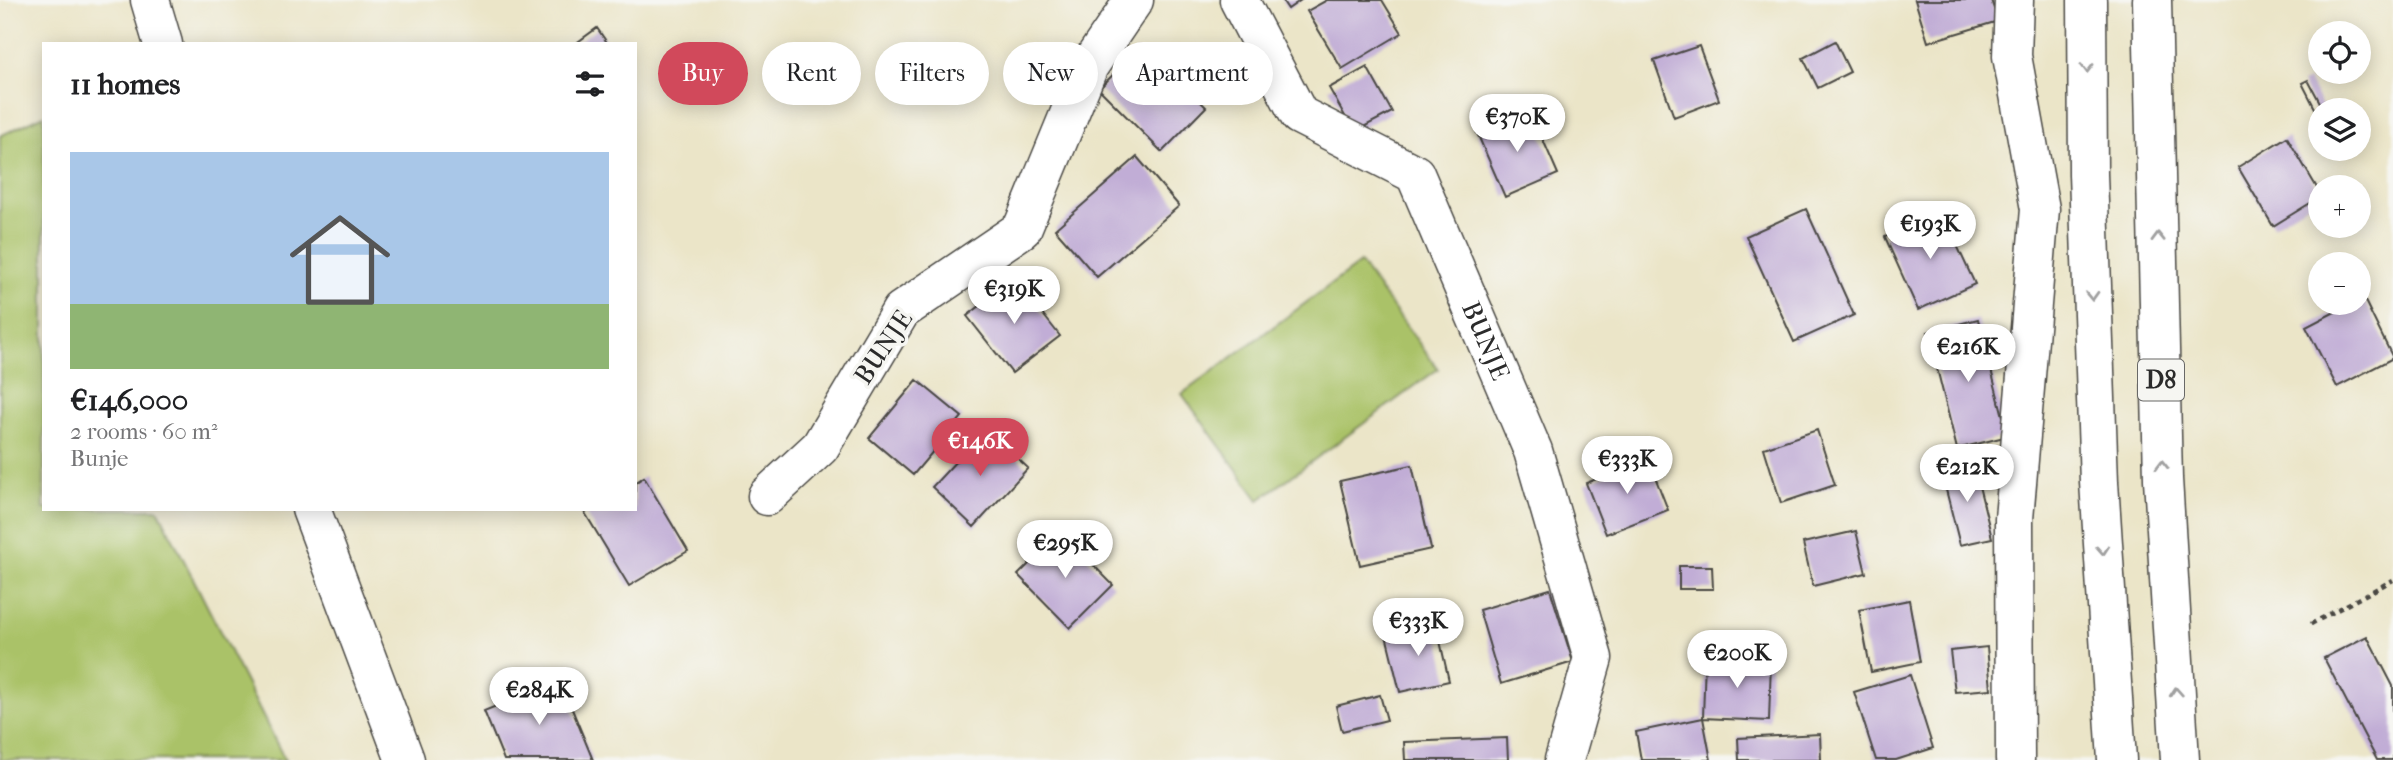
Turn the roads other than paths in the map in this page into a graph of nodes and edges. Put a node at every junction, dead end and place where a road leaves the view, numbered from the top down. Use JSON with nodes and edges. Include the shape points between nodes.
{"nodes":[{"id":1,"x":150,"y":0,"type":"edge"},
{"id":2,"x":1134,"y":0,"type":"edge"},
{"id":3,"x":1239,"y":0,"type":"edge"},
{"id":4,"x":2014,"y":0,"type":"edge"},
{"id":5,"x":2087,"y":0,"type":"edge"},
{"id":6,"x":2152,"y":0,"type":"edge"},
{"id":7,"x":162,"y":42,"type":"edge"},
{"id":8,"x":767,"y":496,"type":"dead end"},
{"id":9,"x":312,"y":511,"type":"edge"},
{"id":10,"x":405,"y":760,"type":"edge"},
{"id":11,"x":1563,"y":760,"type":"edge"},
{"id":12,"x":2015,"y":760,"type":"edge"},
{"id":13,"x":2118,"y":760,"type":"edge"},
{"id":14,"x":2180,"y":760,"type":"edge"}],
"edges":[{"from":1,"to":7,"type":"main road"},
{"from":2,"to":8,"type":"main road","name":"BUNJE","via":[[1089,65],[1022,229],[901,311],[820,447]]},
{"from":3,"to":11,"type":"main road","name":"BUNJE","via":[[1299,115],[1415,174],[1426,199],[1533,451],[1593,658]]},
{"from":4,"to":12,"type":"main road","via":[[2012,56],[2040,209],[2014,519]]},
{"from":5,"to":13,"type":"main road","one_way":true,"via":[[2099,482]]},
{"from":14,"to":6,"type":"main road","number":"D8","one_way":true,"via":[[2162,479]]},
{"from":9,"to":10,"type":"main road"}]}
